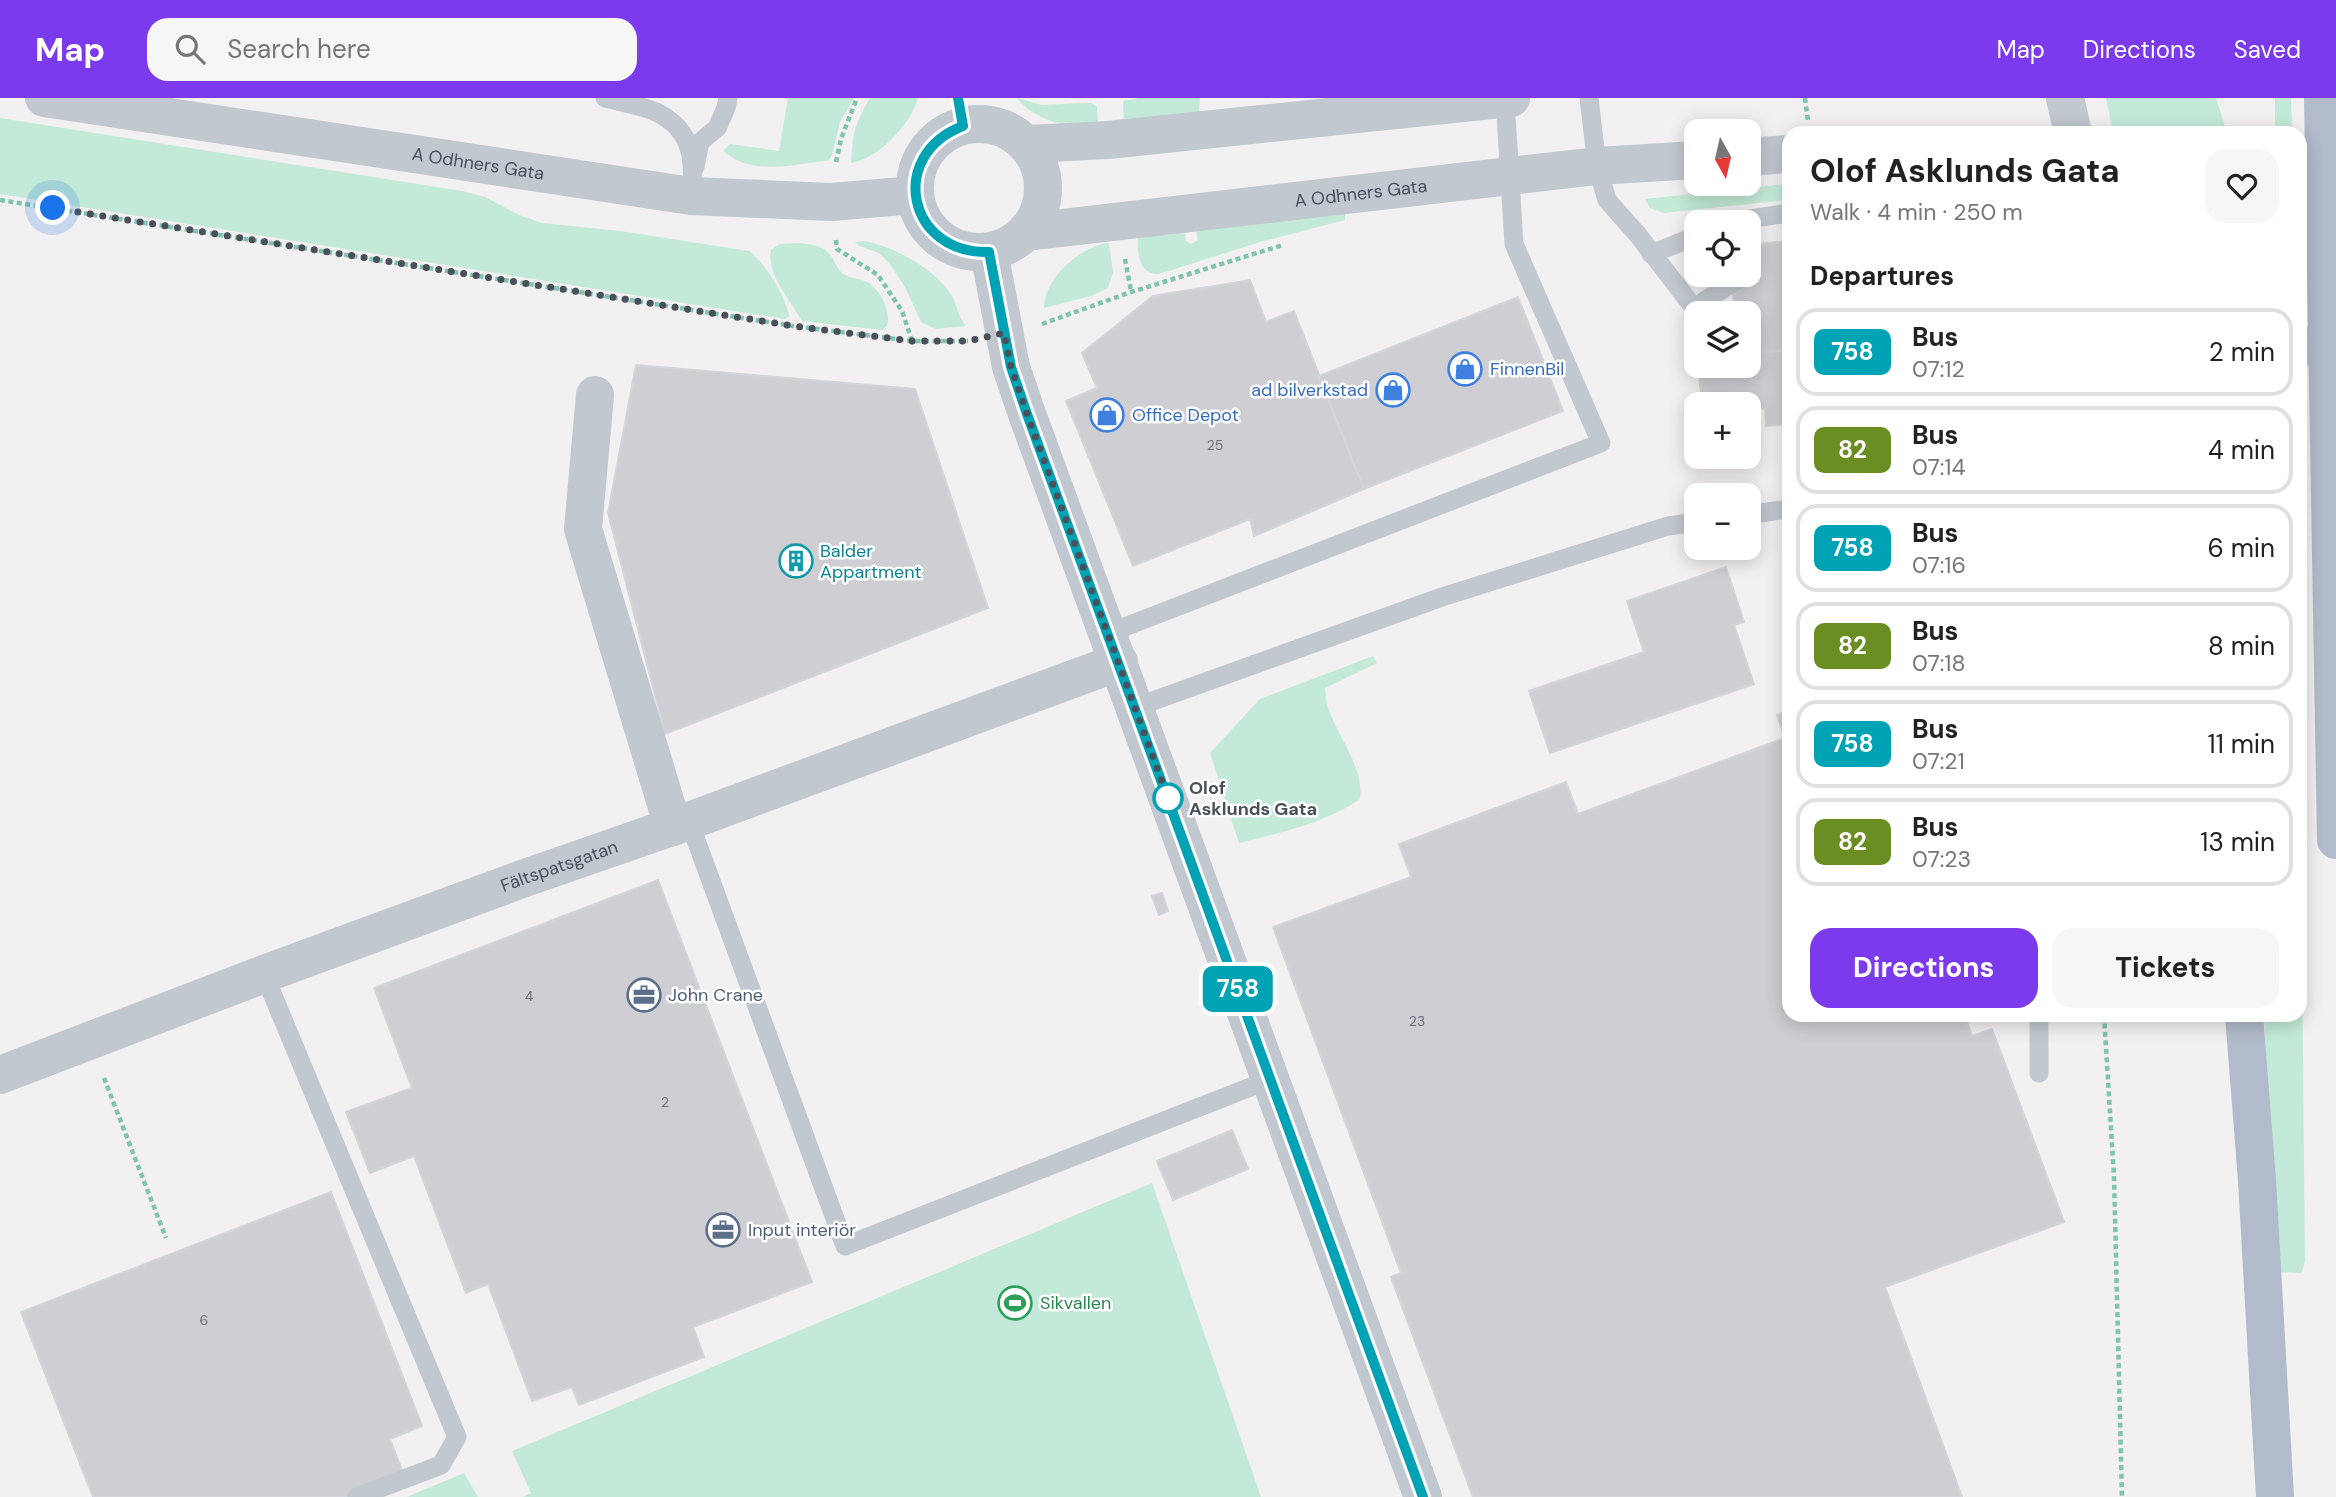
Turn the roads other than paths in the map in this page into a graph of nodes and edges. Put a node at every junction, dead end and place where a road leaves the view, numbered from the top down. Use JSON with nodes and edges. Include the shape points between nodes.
{"nodes":[{"id":1,"x":44,"y":98,"type":"edge"},
{"id":2,"x":605,"y":98,"type":"edge"},
{"id":3,"x":727,"y":98,"type":"edge"},
{"id":4,"x":1511,"y":98,"type":"edge"},
{"id":5,"x":1589,"y":98,"type":"edge"},
{"id":6,"x":2066,"y":98,"type":"edge"},
{"id":7,"x":2323,"y":98,"type":"edge"},
{"id":8,"x":1504,"y":99,"type":"edge"},
{"id":9,"x":173,"y":108,"type":"edge"},
{"id":10,"x":961,"y":112,"type":"edge"},
{"id":11,"x":2072,"y":126,"type":"edge"},
{"id":12,"x":1027,"y":145,"type":"junction"},
{"id":13,"x":1782,"y":154,"type":"edge"},
{"id":14,"x":1761,"y":156,"type":"edge"},
{"id":15,"x":1684,"y":161,"type":"edge"},
{"id":16,"x":1597,"y":166,"type":"junction"},
{"id":17,"x":1510,"y":177,"type":"junction"},
{"id":18,"x":693,"y":182,"type":"junction"},
{"id":19,"x":915,"y":195,"type":"junction"},
{"id":20,"x":1782,"y":213,"type":"edge"},
{"id":21,"x":1761,"y":217,"type":"edge"},
{"id":22,"x":1027,"y":232,"type":"junction"},
{"id":23,"x":1684,"y":241,"type":"edge"},
{"id":24,"x":989,"y":252,"type":"junction"},
{"id":25,"x":1651,"y":254,"type":"junction"},
{"id":26,"x":1728,"y":287,"type":"edge"},
{"id":27,"x":1693,"y":301,"type":"edge"},
{"id":28,"x":1712,"y":301,"type":"edge"},
{"id":29,"x":2307,"y":346,"type":"edge"},
{"id":30,"x":2336,"y":350,"type":"edge"},
{"id":31,"x":595,"y":395,"type":"dead end"},
{"id":32,"x":1782,"y":510,"type":"edge"},
{"id":33,"x":1761,"y":513,"type":"edge"},
{"id":34,"x":1684,"y":524,"type":"edge"},
{"id":35,"x":1114,"y":648,"type":"junction"},
{"id":36,"x":1136,"y":707,"type":"junction"},
{"id":37,"x":681,"y":824,"type":"junction"},
{"id":38,"x":2336,"y":840,"type":"edge"},
{"id":39,"x":264,"y":974,"type":"junction"},
{"id":40,"x":2039,"y":1022,"type":"edge"},
{"id":41,"x":2245,"y":1022,"type":"edge"},
{"id":42,"x":2039,"y":1073,"type":"dead end"},
{"id":43,"x":0,"y":1075,"type":"edge"},
{"id":44,"x":1271,"y":1079,"type":"junction"},
{"id":45,"x":357,"y":1497,"type":"edge"},
{"id":46,"x":1423,"y":1497,"type":"edge"},
{"id":47,"x":2275,"y":1497,"type":"edge"}],
"edges":[{"from":1,"to":9,"type":"street","name":"A Odhners Gata"},
{"from":2,"to":18,"type":"lane","via":[[658,113],[685,135]]},
{"from":3,"to":18,"type":"lane","via":[[718,128],[700,142]]},
{"from":4,"to":8,"type":"street"},
{"from":5,"to":16,"type":"lane"},
{"from":6,"to":11,"type":"street"},
{"from":7,"to":38,"type":"main road"},
{"from":8,"to":12,"type":"street"},
{"from":8,"to":17,"type":"lane"},
{"from":9,"to":18,"type":"street","name":"A Odhners Gata"},
{"from":10,"to":12,"type":"street","via":[[1014,134]]},
{"from":10,"to":19,"type":"street","via":[[949,132],[926,152]]},
{"from":12,"to":22,"type":"street","via":[[1040,170],[1043,198]]},
{"from":13,"to":14,"type":"street"},
{"from":15,"to":16,"type":"street","name":"A Odhners Gata"},
{"from":16,"to":17,"type":"street","name":"A Odhners Gata"},
{"from":16,"to":25,"type":"lane","via":[[1611,207]]},
{"from":17,"to":22,"type":"street","name":"A Odhners Gata"},
{"from":17,"to":35,"type":"lane","via":[[1514,244],[1601,443]]},
{"from":18,"to":19,"type":"street","name":"A Odhners Gata","via":[[831,202]]},
{"from":19,"to":24,"type":"street","via":[[919,212],[940,239],[955,248]]},
{"from":20,"to":21,"type":"lane"},
{"from":22,"to":24,"type":"street","name":"A Odhners Gata","via":[[1016,242]]},
{"from":23,"to":25,"type":"lane"},
{"from":24,"to":35,"type":"street","via":[[1011,367]]},
{"from":25,"to":27,"type":"lane"},
{"from":26,"to":28,"type":"lane"},
{"from":29,"to":30,"type":"street"},
{"from":31,"to":37,"type":"street","via":[[583,529]]},
{"from":32,"to":33,"type":"lane"},
{"from":34,"to":36,"type":"lane","via":[[1442,597]]},
{"from":35,"to":36,"type":"street"},
{"from":35,"to":37,"type":"street","name":"Fältspatsgatan"},
{"from":36,"to":44,"type":"street"},
{"from":37,"to":39,"type":"street","name":"Fältspatsgatan"},
{"from":37,"to":44,"type":"lane","via":[[845,1246]]},
{"from":39,"to":43,"type":"street","name":"Fältspatsgatan"},
{"from":39,"to":45,"type":"lane","via":[[457,1437],[441,1465]]},
{"from":40,"to":42,"type":"lane"},
{"from":41,"to":47,"type":"main road"},
{"from":44,"to":46,"type":"street"}]}
